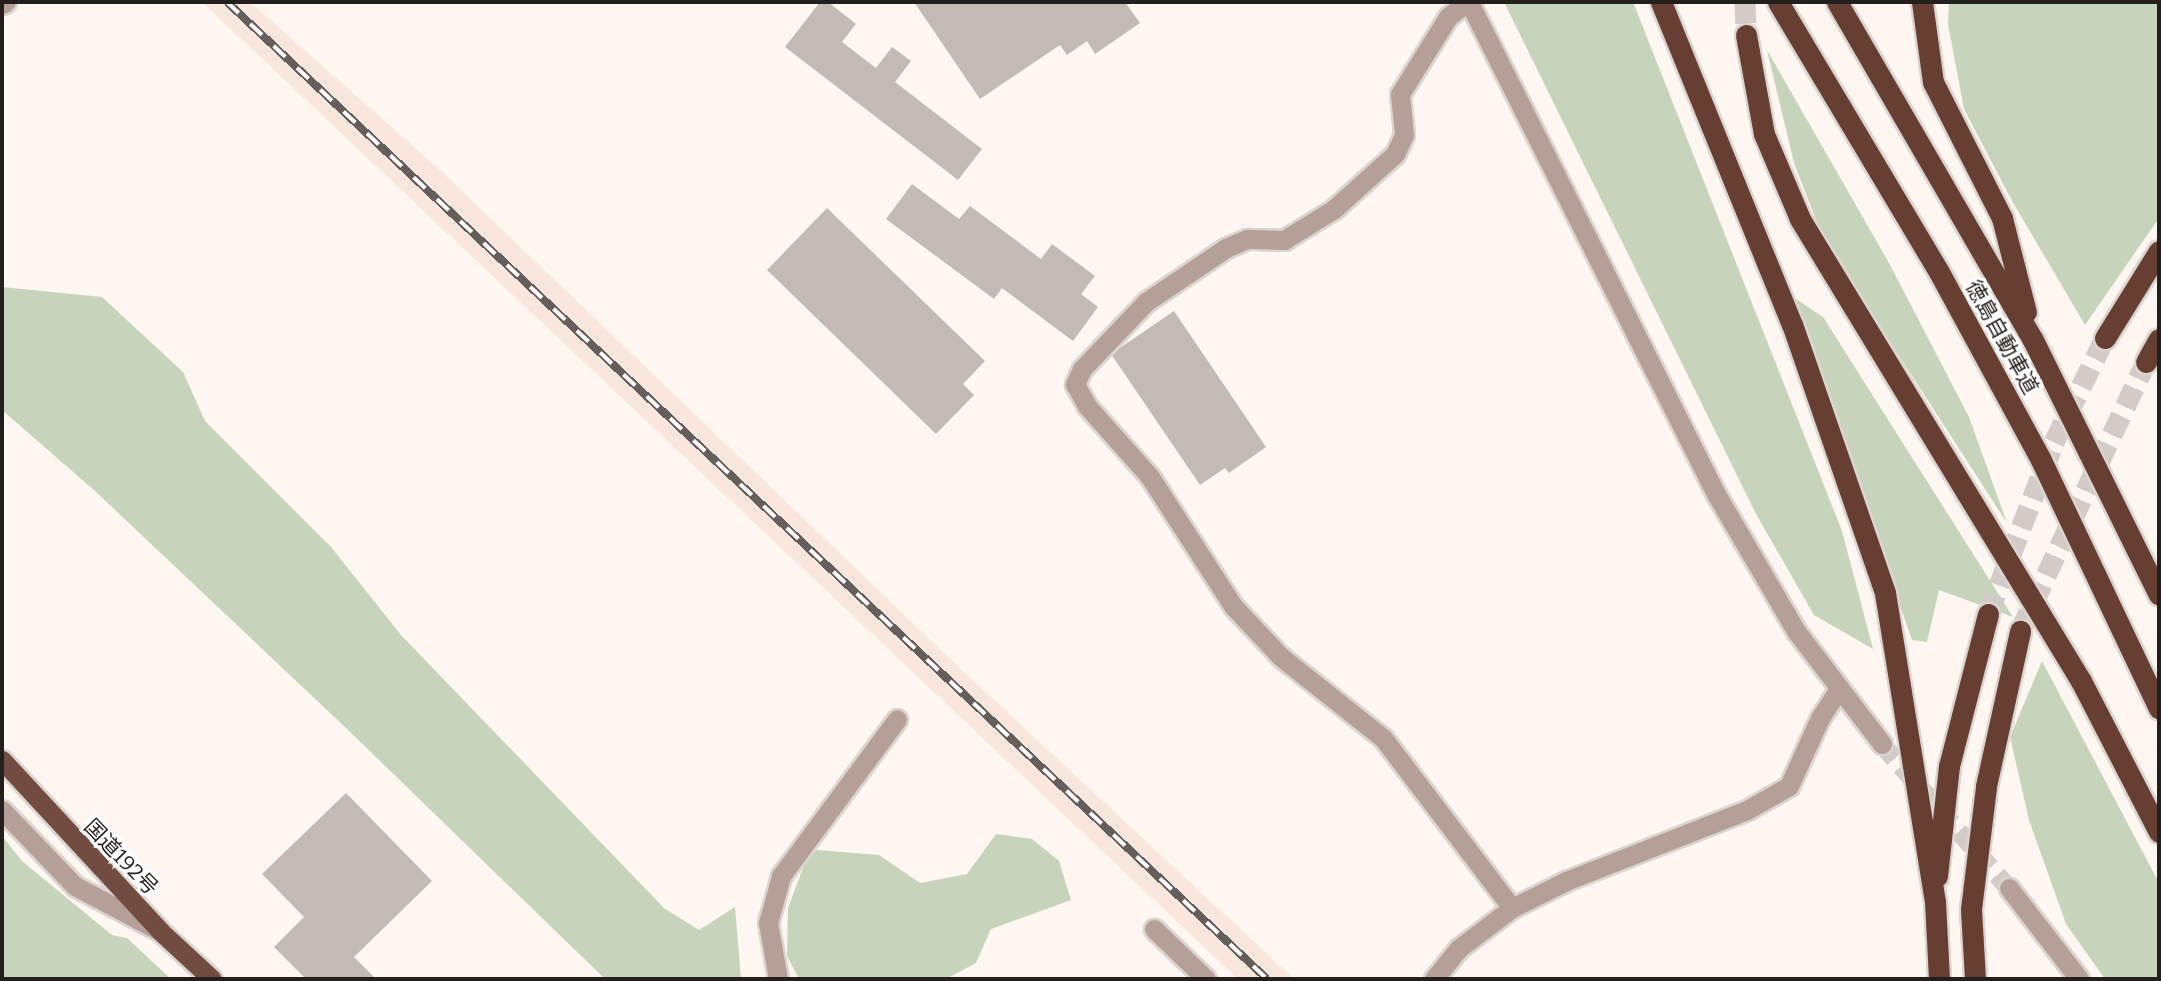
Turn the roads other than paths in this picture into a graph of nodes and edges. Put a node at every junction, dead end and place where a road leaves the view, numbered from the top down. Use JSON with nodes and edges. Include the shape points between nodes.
{"nodes":[{"id":1,"x":1468,"y":2,"type":"edge"},
{"id":2,"x":1661,"y":2,"type":"edge"},
{"id":3,"x":1778,"y":2,"type":"edge"},
{"id":4,"x":1838,"y":2,"type":"edge"},
{"id":5,"x":1922,"y":2,"type":"edge"},
{"id":6,"x":1746,"y":35,"type":"tunnel mouth"},
{"id":7,"x":2159,"y":251,"type":"edge"},
{"id":8,"x":2105,"y":338,"type":"tunnel mouth"},
{"id":9,"x":2033,"y":340,"type":"junction"},
{"id":10,"x":2159,"y":340,"type":"edge"},
{"id":11,"x":2146,"y":362,"type":"tunnel mouth"},
{"id":12,"x":2159,"y":595,"type":"edge"},
{"id":13,"x":1988,"y":614,"type":"tunnel mouth"},
{"id":14,"x":2020,"y":631,"type":"tunnel mouth"},
{"id":15,"x":1839,"y":689,"type":"junction"},
{"id":16,"x":2159,"y":708,"type":"edge"},
{"id":17,"x":897,"y":719,"type":"dead end"},
{"id":18,"x":1882,"y":744,"type":"tunnel mouth"},
{"id":19,"x":2,"y":760,"type":"edge"},
{"id":20,"x":2,"y":810,"type":"edge"},
{"id":21,"x":2159,"y":832,"type":"edge"},
{"id":22,"x":2009,"y":888,"type":"tunnel mouth"},
{"id":23,"x":1935,"y":902,"type":"junction"},
{"id":24,"x":1513,"y":908,"type":"junction"},
{"id":25,"x":1154,"y":929,"type":"dead end"},
{"id":26,"x":160,"y":932,"type":"junction"},
{"id":27,"x":212,"y":979,"type":"edge"},
{"id":28,"x":778,"y":979,"type":"edge"},
{"id":29,"x":1206,"y":979,"type":"edge"},
{"id":30,"x":1434,"y":979,"type":"edge"},
{"id":31,"x":1939,"y":979,"type":"edge"},
{"id":32,"x":1975,"y":979,"type":"edge"},
{"id":33,"x":2080,"y":979,"type":"edge"}],
"edges":[{"from":1,"to":15,"type":"street","via":[[1716,494],[1796,631]]},
{"from":1,"to":24,"type":"street","via":[[1448,17],[1400,94],[1404,135],[1395,154],[1334,209],[1284,240],[1247,239],[1226,248],[1146,302],[1082,369],[1075,384],[1087,406],[1157,487],[1233,606],[1281,656],[1383,738]]},
{"from":2,"to":23,"type":"highway","via":[[1792,324],[1885,593]]},
{"from":3,"to":16,"type":"highway","name":"徳島自動車道","via":[[1939,272],[2035,449]]},
{"from":4,"to":9,"type":"highway","name":"徳島自動車道"},
{"from":5,"to":9,"type":"highway","via":[[1933,82],[2002,218]]},
{"from":6,"to":21,"type":"highway","via":[[1764,134],[1795,209],[2081,681]]},
{"from":7,"to":8,"type":"highway"},
{"from":9,"to":12,"type":"highway","name":"徳島自動車道"},
{"from":10,"to":11,"type":"highway"},
{"from":13,"to":23,"type":"highway","via":[[1950,766]]},
{"from":14,"to":32,"type":"highway","via":[[1986,786],[1971,909]]},
{"from":15,"to":18,"type":"street"},
{"from":15,"to":24,"type":"street","via":[[1820,718],[1789,786],[1747,810],[1566,881]]},
{"from":17,"to":28,"type":"street","via":[[781,876],[768,923]]},
{"from":19,"to":26,"type":"highway","name":"国道192号"},
{"from":20,"to":26,"type":"street","via":[[75,886]]},
{"from":22,"to":33,"type":"street"},
{"from":23,"to":31,"type":"highway"},
{"from":24,"to":30,"type":"street","via":[[1458,949]]},
{"from":25,"to":29,"type":"street"},
{"from":26,"to":27,"type":"highway","name":"国道192号"}]}
